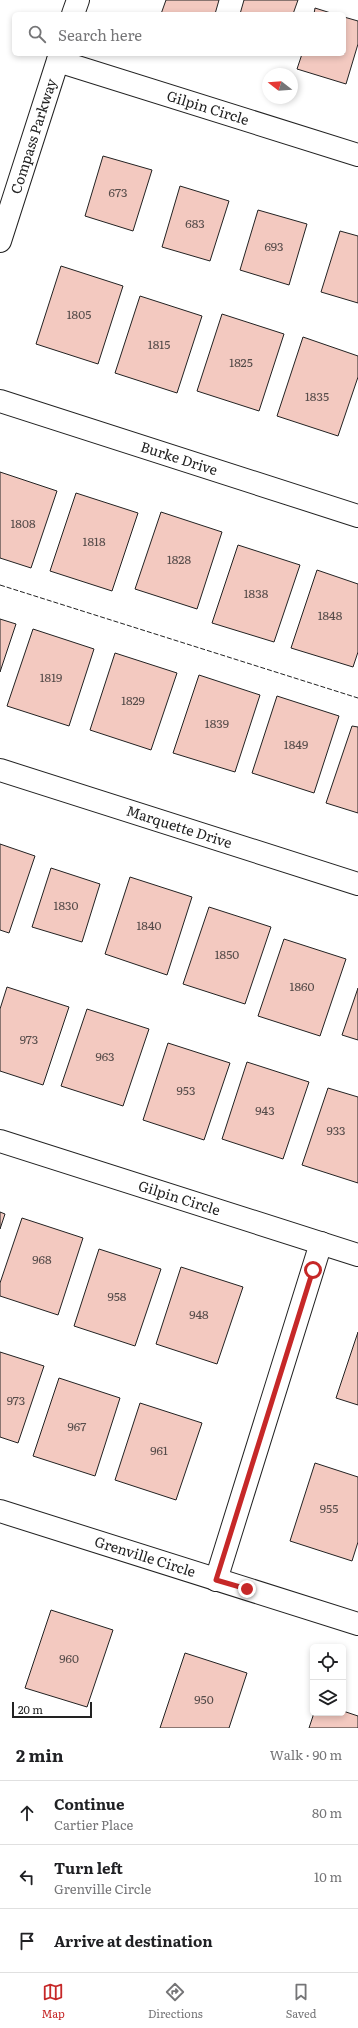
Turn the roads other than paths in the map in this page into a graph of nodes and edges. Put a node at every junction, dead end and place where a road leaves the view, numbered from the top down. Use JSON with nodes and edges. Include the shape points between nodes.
{"nodes":[{"id":1,"x":78,"y":0,"type":"edge"},
{"id":2,"x":74,"y":12,"type":"edge"},
{"id":3,"x":59,"y":58,"type":"edge"},
{"id":4,"x":358,"y":155,"type":"edge"},
{"id":5,"x":0,"y":241,"type":"edge"},
{"id":6,"x":0,"y":401,"type":"edge"},
{"id":7,"x":358,"y":516,"type":"edge"},
{"id":8,"x":0,"y":770,"type":"edge"},
{"id":9,"x":358,"y":884,"type":"edge"},
{"id":10,"x":0,"y":1141,"type":"edge"},
{"id":11,"x":321,"y":1243,"type":"junction"},
{"id":12,"x":358,"y":1255,"type":"edge"},
{"id":13,"x":0,"y":1511,"type":"edge"},
{"id":14,"x":216,"y":1580,"type":"junction"},
{"id":15,"x":358,"y":1624,"type":"edge"}],
"edges":[{"from":1,"to":2,"type":"street"},
{"from":3,"to":4,"type":"street","name":"Gilpin Circle"},
{"from":3,"to":5,"type":"street","name":"Compass Parkway"},
{"from":6,"to":7,"type":"street","name":"Burke Drive"},
{"from":8,"to":9,"type":"street","name":"Marquette Drive"},
{"from":10,"to":11,"type":"street","name":"Gilpin Circle"},
{"from":11,"to":12,"type":"street","name":"Gilpin Circle"},
{"from":11,"to":14,"type":"street"},
{"from":13,"to":14,"type":"street","name":"Grenville Circle"},
{"from":14,"to":15,"type":"street","name":"Grenville Circle"}]}
